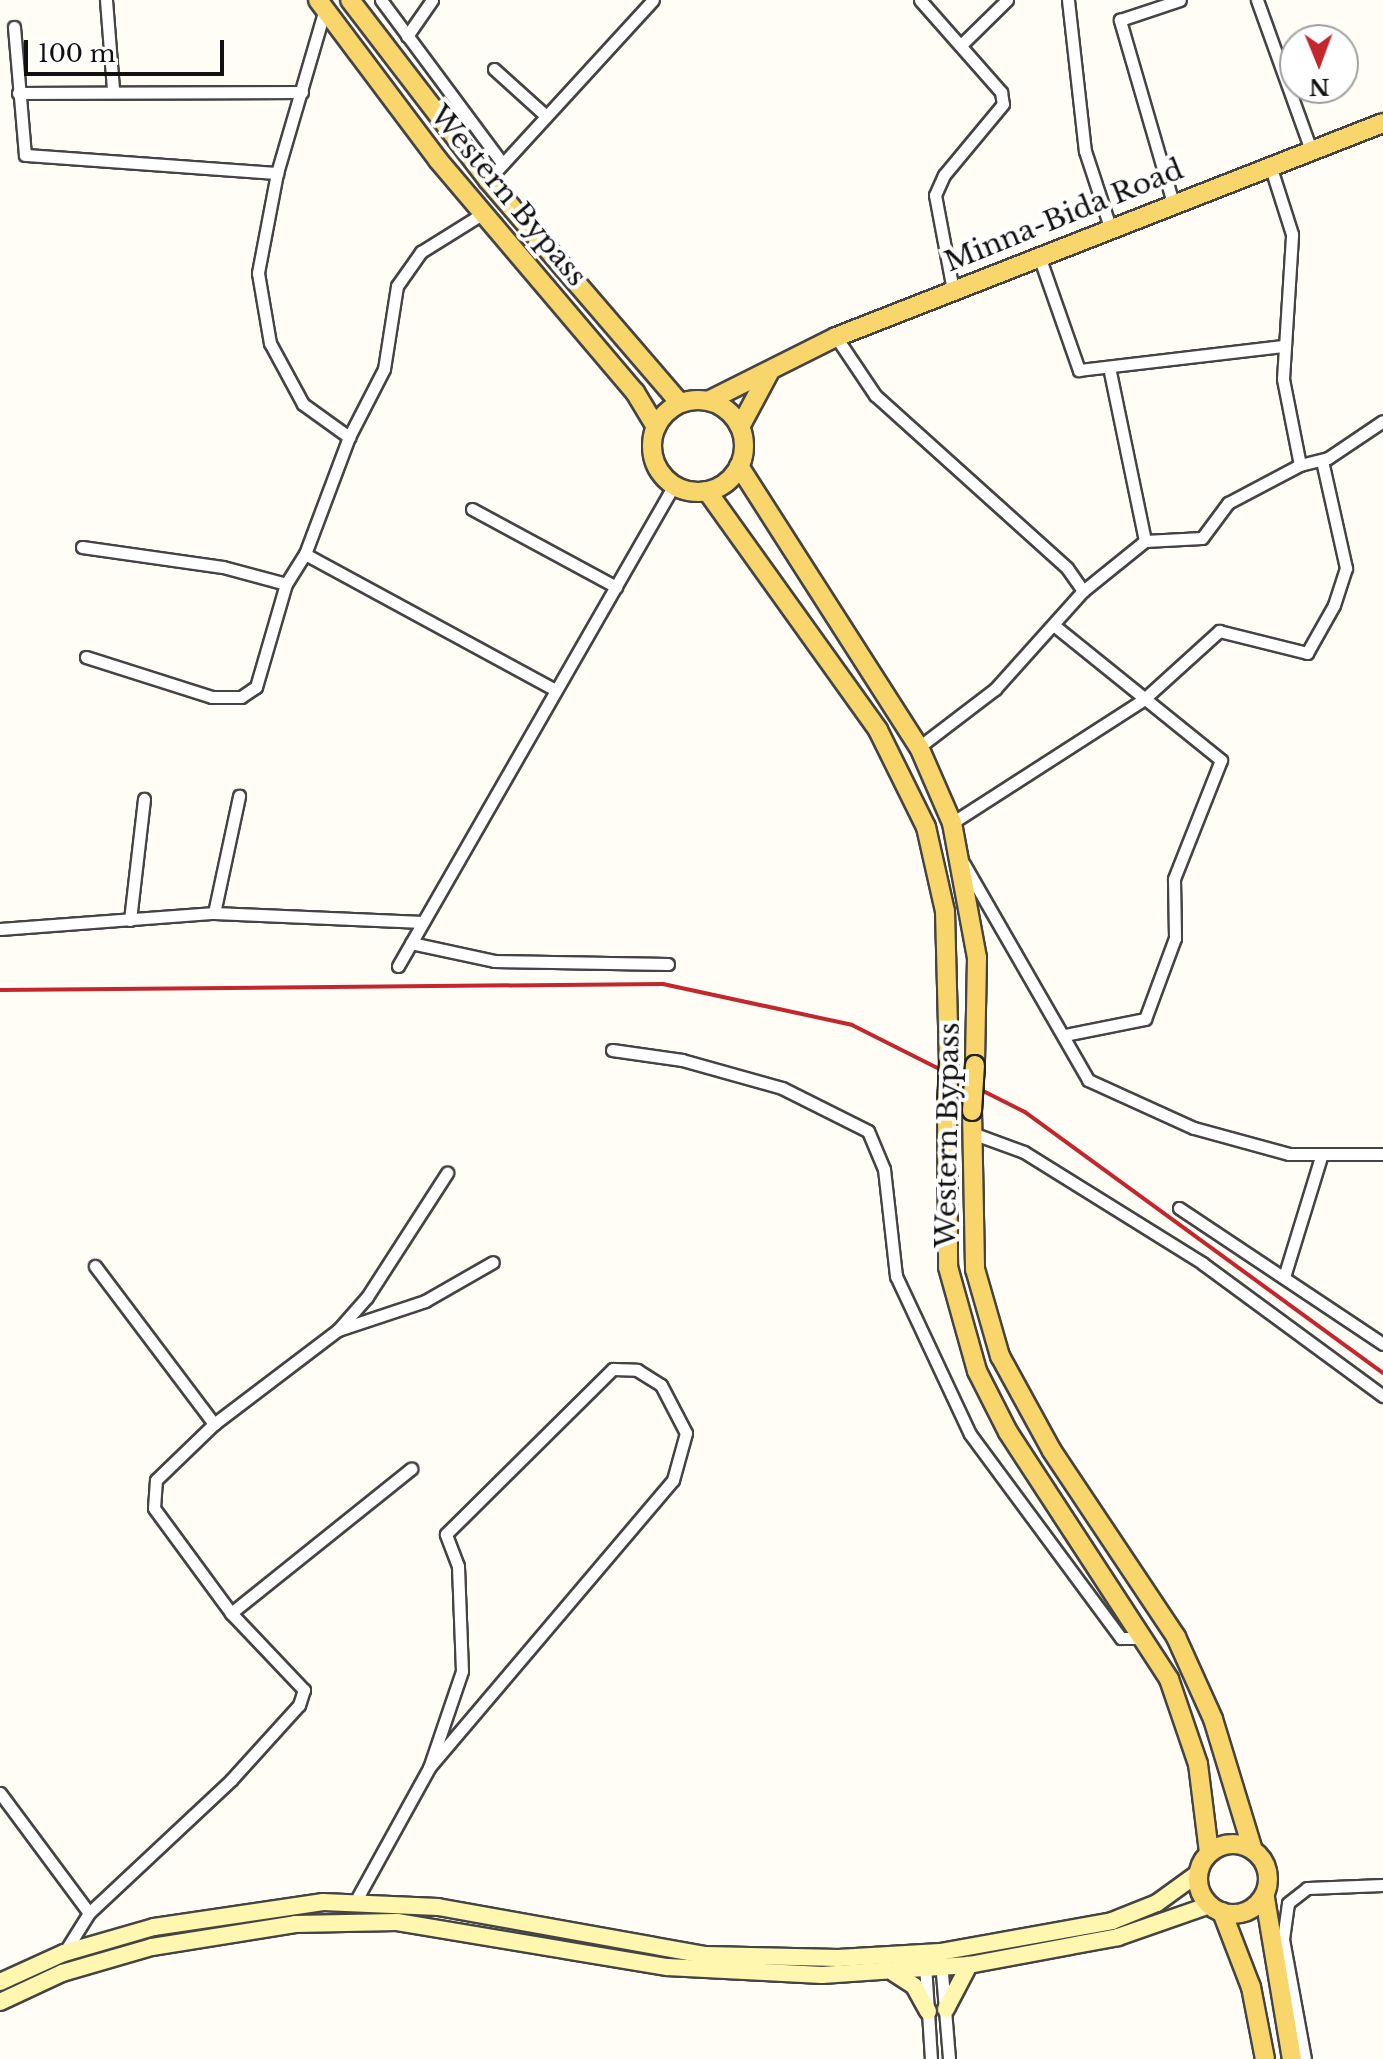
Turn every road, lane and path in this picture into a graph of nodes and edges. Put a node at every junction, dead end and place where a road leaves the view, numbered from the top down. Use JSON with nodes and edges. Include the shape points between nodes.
{"nodes":[{"id":1,"x":106,"y":0,"type":"edge"},
{"id":2,"x":350,"y":0,"type":"edge"},
{"id":3,"x":381,"y":0,"type":"edge"},
{"id":4,"x":432,"y":0,"type":"edge"},
{"id":5,"x":653,"y":0,"type":"edge"},
{"id":6,"x":920,"y":0,"type":"edge"},
{"id":7,"x":1007,"y":0,"type":"edge"},
{"id":8,"x":1068,"y":0,"type":"edge"},
{"id":9,"x":1257,"y":0,"type":"edge"},
{"id":10,"x":1175,"y":1,"type":"edge"},
{"id":11,"x":322,"y":5,"type":"edge"},
{"id":12,"x":14,"y":27,"type":"dead end"},
{"id":13,"x":407,"y":36,"type":"junction"},
{"id":14,"x":962,"y":44,"type":"junction"},
{"id":15,"x":494,"y":69,"type":"dead end"},
{"id":16,"x":113,"y":89,"type":"junction"},
{"id":17,"x":302,"y":92,"type":"junction"},
{"id":18,"x":18,"y":93,"type":"junction"},
{"id":19,"x":546,"y":116,"type":"junction"},
{"id":20,"x":1383,"y":123,"type":"edge"},
{"id":21,"x":1311,"y":150,"type":"junction"},
{"id":22,"x":502,"y":163,"type":"junction"},
{"id":23,"x":1270,"y":165,"type":"junction"},
{"id":24,"x":277,"y":173,"type":"junction"},
{"id":25,"x":488,"y":180,"type":"junction"},
{"id":26,"x":1173,"y":203,"type":"junction"},
{"id":27,"x":485,"y":212,"type":"junction"},
{"id":28,"x":1110,"y":227,"type":"junction"},
{"id":29,"x":1039,"y":256,"type":"junction"},
{"id":30,"x":953,"y":290,"type":"junction"},
{"id":31,"x":836,"y":337,"type":"junction"},
{"id":32,"x":1284,"y":346,"type":"junction"},
{"id":33,"x":1109,"y":367,"type":"junction"},
{"id":34,"x":770,"y":371,"type":"junction"},
{"id":35,"x":708,"y":401,"type":"junction"},
{"id":36,"x":680,"y":403,"type":"junction"},
{"id":37,"x":1383,"y":421,"type":"edge"},
{"id":38,"x":656,"y":427,"type":"junction"},
{"id":39,"x":740,"y":427,"type":"junction"},
{"id":40,"x":349,"y":437,"type":"junction"},
{"id":41,"x":1322,"y":461,"type":"junction"},
{"id":42,"x":1300,"y":465,"type":"junction"},
{"id":43,"x":739,"y":466,"type":"junction"},
{"id":44,"x":674,"y":485,"type":"junction"},
{"id":45,"x":707,"y":491,"type":"junction"},
{"id":46,"x":472,"y":509,"type":"dead end"},
{"id":47,"x":1145,"y":541,"type":"junction"},
{"id":48,"x":82,"y":547,"type":"dead end"},
{"id":49,"x":305,"y":554,"type":"junction"},
{"id":50,"x":286,"y":584,"type":"junction"},
{"id":51,"x":616,"y":587,"type":"junction"},
{"id":52,"x":1083,"y":591,"type":"junction"},
{"id":53,"x":1056,"y":627,"type":"junction"},
{"id":54,"x":86,"y":657,"type":"dead end"},
{"id":55,"x":556,"y":690,"type":"junction"},
{"id":56,"x":1143,"y":700,"type":"junction"},
{"id":57,"x":919,"y":747,"type":"junction"},
{"id":58,"x":239,"y":796,"type":"dead end"},
{"id":59,"x":144,"y":799,"type":"dead end"},
{"id":60,"x":952,"y":823,"type":"junction"},
{"id":61,"x":963,"y":861,"type":"junction"},
{"id":62,"x":214,"y":913,"type":"junction"},
{"id":63,"x":130,"y":920,"type":"junction"},
{"id":64,"x":423,"y":922,"type":"junction"},
{"id":65,"x":0,"y":929,"type":"edge"},
{"id":66,"x":411,"y":943,"type":"junction"},
{"id":67,"x":668,"y":964,"type":"dead end"},
{"id":68,"x":398,"y":966,"type":"dead end"},
{"id":69,"x":1065,"y":1035,"type":"junction"},
{"id":70,"x":612,"y":1050,"type":"dead end"},
{"id":71,"x":972,"y":1133,"type":"junction"},
{"id":72,"x":1383,"y":1154,"type":"edge"},
{"id":73,"x":1321,"y":1157,"type":"junction"},
{"id":74,"x":447,"y":1173,"type":"dead end"},
{"id":75,"x":1179,"y":1208,"type":"dead end"},
{"id":76,"x":493,"y":1262,"type":"dead end"},
{"id":77,"x":95,"y":1266,"type":"dead end"},
{"id":78,"x":1284,"y":1277,"type":"junction"},
{"id":79,"x":338,"y":1330,"type":"junction"},
{"id":80,"x":1383,"y":1344,"type":"edge"},
{"id":81,"x":1383,"y":1396,"type":"edge"},
{"id":82,"x":214,"y":1424,"type":"junction"},
{"id":83,"x":411,"y":1469,"type":"dead end"},
{"id":84,"x":231,"y":1613,"type":"junction"},
{"id":85,"x":1146,"y":1637,"type":"junction"},
{"id":86,"x":429,"y":1768,"type":"junction"},
{"id":87,"x":0,"y":1793,"type":"edge"},
{"id":88,"x":1252,"y":1847,"type":"junction"},
{"id":89,"x":1209,"y":1852,"type":"junction"},
{"id":90,"x":1197,"y":1874,"type":"junction"},
{"id":91,"x":1383,"y":1885,"type":"edge"},
{"id":92,"x":1265,"y":1898,"type":"junction"},
{"id":93,"x":355,"y":1902,"type":"junction"},
{"id":94,"x":1216,"y":1908,"type":"junction"},
{"id":95,"x":89,"y":1913,"type":"junction"},
{"id":96,"x":64,"y":1953,"type":"junction"},
{"id":97,"x":933,"y":1961,"type":"junction"},
{"id":98,"x":969,"y":1965,"type":"junction"},
{"id":99,"x":893,"y":1972,"type":"junction"},
{"id":100,"x":0,"y":1982,"type":"edge"},
{"id":101,"x":0,"y":2002,"type":"edge"},
{"id":102,"x":946,"y":2009,"type":"junction"},
{"id":103,"x":928,"y":2011,"type":"junction"},
{"id":104,"x":931,"y":2059,"type":"edge"},
{"id":105,"x":949,"y":2059,"type":"edge"},
{"id":106,"x":1265,"y":2059,"type":"edge"},
{"id":107,"x":1292,"y":2059,"type":"edge"},
{"id":108,"x":1305,"y":2059,"type":"edge"}],
"edges":[{"from":1,"to":16,"type":"street"},
{"from":2,"to":25,"type":"main road","name":"Western Bypass"},
{"from":3,"to":13,"type":"street"},
{"from":4,"to":13,"type":"street"},
{"from":5,"to":19,"type":"street"},
{"from":6,"to":14,"type":"street"},
{"from":7,"to":14,"type":"street"},
{"from":8,"to":28,"type":"street","via":[[1085,151]]},
{"from":9,"to":21,"type":"street"},
{"from":10,"to":26,"type":"street","via":[[1120,20]]},
{"from":11,"to":17,"type":"street"},
{"from":11,"to":27,"type":"main road","name":"Western Bypass"},
{"from":12,"to":18,"type":"street"},
{"from":13,"to":22,"type":"street"},
{"from":14,"to":30,"type":"street","via":[[1001,92],[1003,104],[944,175],[935,195]]},
{"from":15,"to":19,"type":"street"},
{"from":16,"to":17,"type":"street"},
{"from":16,"to":18,"type":"street"},
{"from":17,"to":24,"type":"street"},
{"from":18,"to":24,"type":"street","via":[[25,155]]},
{"from":19,"to":22,"type":"street"},
{"from":20,"to":21,"type":"main road","name":"Minna-Bida Road"},
{"from":21,"to":23,"type":"main road","name":"Minna-Bida Road"},
{"from":22,"to":25,"type":"street"},
{"from":23,"to":26,"type":"main road","name":"Minna-Bida Road"},
{"from":23,"to":32,"type":"street","via":[[1292,234]]},
{"from":24,"to":40,"type":"street","via":[[258,273],[270,343],[303,404]]},
{"from":25,"to":36,"type":"main road","name":"Western Bypass"},
{"from":26,"to":28,"type":"main road","name":"Minna-Bida Road"},
{"from":27,"to":38,"type":"main road","name":"Western Bypass","via":[[635,392]]},
{"from":27,"to":40,"type":"street","via":[[421,252],[397,286],[384,369]]},
{"from":28,"to":29,"type":"main road","name":"Minna-Bida Road"},
{"from":29,"to":30,"type":"main road","name":"Minna-Bida Road"},
{"from":29,"to":33,"type":"street","via":[[1079,370]]},
{"from":30,"to":31,"type":"main road","name":"Minna-Bida Road"},
{"from":31,"to":34,"type":"main road","name":"Minna-Bida Road"},
{"from":31,"to":52,"type":"street","via":[[875,395],[1067,568]]},
{"from":32,"to":33,"type":"street"},
{"from":32,"to":42,"type":"street","via":[[1283,379]]},
{"from":33,"to":47,"type":"street"},
{"from":34,"to":35,"type":"main road","name":"Minna-Bida Road"},
{"from":34,"to":39,"type":"main road"},
{"from":35,"to":36,"type":"main road"},
{"from":35,"to":39,"type":"main road"},
{"from":36,"to":38,"type":"main road"},
{"from":37,"to":41,"type":"street"},
{"from":38,"to":44,"type":"main road","via":[[656,466]]},
{"from":39,"to":43,"type":"main road"},
{"from":40,"to":49,"type":"street"},
{"from":41,"to":42,"type":"street"},
{"from":41,"to":56,"type":"street","via":[[1346,568],[1311,649],[1303,654],[1219,631]]},
{"from":42,"to":47,"type":"street","via":[[1228,503],[1202,538]]},
{"from":43,"to":45,"type":"main road"},
{"from":43,"to":57,"type":"main road","name":"Western Bypass"},
{"from":44,"to":45,"type":"main road"},
{"from":44,"to":51,"type":"street"},
{"from":45,"to":85,"type":"main road","name":"Western Bypass","bridge":true,"via":[[878,730],[926,827],[948,934],[948,1267],[977,1371],[1015,1444]]},
{"from":46,"to":51,"type":"street"},
{"from":47,"to":52,"type":"street"},
{"from":48,"to":50,"type":"street","via":[[241,570]]},
{"from":49,"to":50,"type":"street"},
{"from":49,"to":55,"type":"street"},
{"from":50,"to":54,"type":"street","via":[[256,687],[241,697],[212,697]]},
{"from":51,"to":55,"type":"street"},
{"from":52,"to":53,"type":"street"},
{"from":53,"to":56,"type":"street"},
{"from":53,"to":57,"type":"street","via":[[995,689]]},
{"from":55,"to":64,"type":"street"},
{"from":56,"to":60,"type":"street"},
{"from":56,"to":69,"type":"street","via":[[1221,760],[1174,879],[1174,946],[1145,1019]]},
{"from":57,"to":60,"type":"main road","name":"Western Bypass"},
{"from":58,"to":62,"type":"street"},
{"from":59,"to":63,"type":"street"},
{"from":60,"to":61,"type":"main road","name":"Western Bypass"},
{"from":61,"to":69,"type":"street"},
{"from":61,"to":71,"type":"main road","name":"Western Bypass","bridge":true,"via":[[977,958]]},
{"from":62,"to":63,"type":"street"},
{"from":62,"to":64,"type":"street"},
{"from":63,"to":65,"type":"street"},
{"from":64,"to":66,"type":"street"},
{"from":66,"to":67,"type":"street","via":[[494,961]]},
{"from":66,"to":68,"type":"street"},
{"from":69,"to":73,"type":"street","via":[[1088,1080],[1139,1107],[1248,1143]]},
{"from":70,"to":85,"type":"street","via":[[682,1060],[782,1088],[868,1131],[884,1169],[896,1276],[963,1421],[1106,1621],[1129,1642]]},
{"from":71,"to":81,"type":"street","via":[[1024,1152],[1202,1263]]},
{"from":71,"to":88,"type":"main road","name":"Western Bypass","via":[[975,1269],[1000,1356],[1052,1451],[1176,1637],[1213,1719]]},
{"from":72,"to":73,"type":"street"},
{"from":73,"to":78,"type":"street"},
{"from":74,"to":79,"type":"street","via":[[367,1297]]},
{"from":75,"to":78,"type":"street"},
{"from":76,"to":79,"type":"street","via":[[425,1301]]},
{"from":77,"to":82,"type":"street"},
{"from":78,"to":80,"type":"street"},
{"from":79,"to":82,"type":"street"},
{"from":82,"to":84,"type":"street","via":[[156,1480],[154,1508]]},
{"from":83,"to":84,"type":"street"},
{"from":84,"to":95,"type":"street","via":[[297,1676],[304,1690],[299,1705],[181,1831]]},
{"from":85,"to":89,"type":"main road","name":"Western Bypass","via":[[1187,1725]]},
{"from":86,"to":86,"type":"street","via":[[462,1671],[461,1594],[446,1534],[613,1369],[637,1370],[669,1395],[686,1433],[673,1480]]},
{"from":86,"to":93,"type":"street"},
{"from":87,"to":95,"type":"street"},
{"from":88,"to":89,"type":"main road","via":[[1227,1844]]},
{"from":88,"to":92,"type":"main road","via":[[1268,1871]]},
{"from":89,"to":90,"type":"main road"},
{"from":90,"to":94,"type":"main road"},
{"from":90,"to":97,"type":"main road","via":[[1157,1903],[1112,1921]]},
{"from":91,"to":108,"type":"street","via":[[1307,1888],[1288,1903],[1283,1939]]},
{"from":92,"to":94,"type":"main road","via":[[1240,1914]]},
{"from":92,"to":107,"type":"main road"},
{"from":93,"to":96,"type":"main road","via":[[211,1915]]},
{"from":93,"to":97,"type":"main road","via":[[464,1911],[706,1955]]},
{"from":94,"to":98,"type":"main road","via":[[1118,1937]]},
{"from":94,"to":106,"type":"main road","via":[[1251,1987]]},
{"from":95,"to":96,"type":"street"},
{"from":96,"to":100,"type":"main road"},
{"from":97,"to":98,"type":"main road"},
{"from":97,"to":99,"type":"main road"},
{"from":97,"to":102,"type":"street"},
{"from":97,"to":103,"type":"street"},
{"from":98,"to":102,"type":"main road"},
{"from":99,"to":101,"type":"main road","via":[[703,1972],[469,1930],[350,1921],[249,1928],[152,1947],[62,1973]]},
{"from":99,"to":103,"type":"main road","via":[[914,1986]]},
{"from":102,"to":105,"type":"street"},
{"from":103,"to":104,"type":"street"}]}
